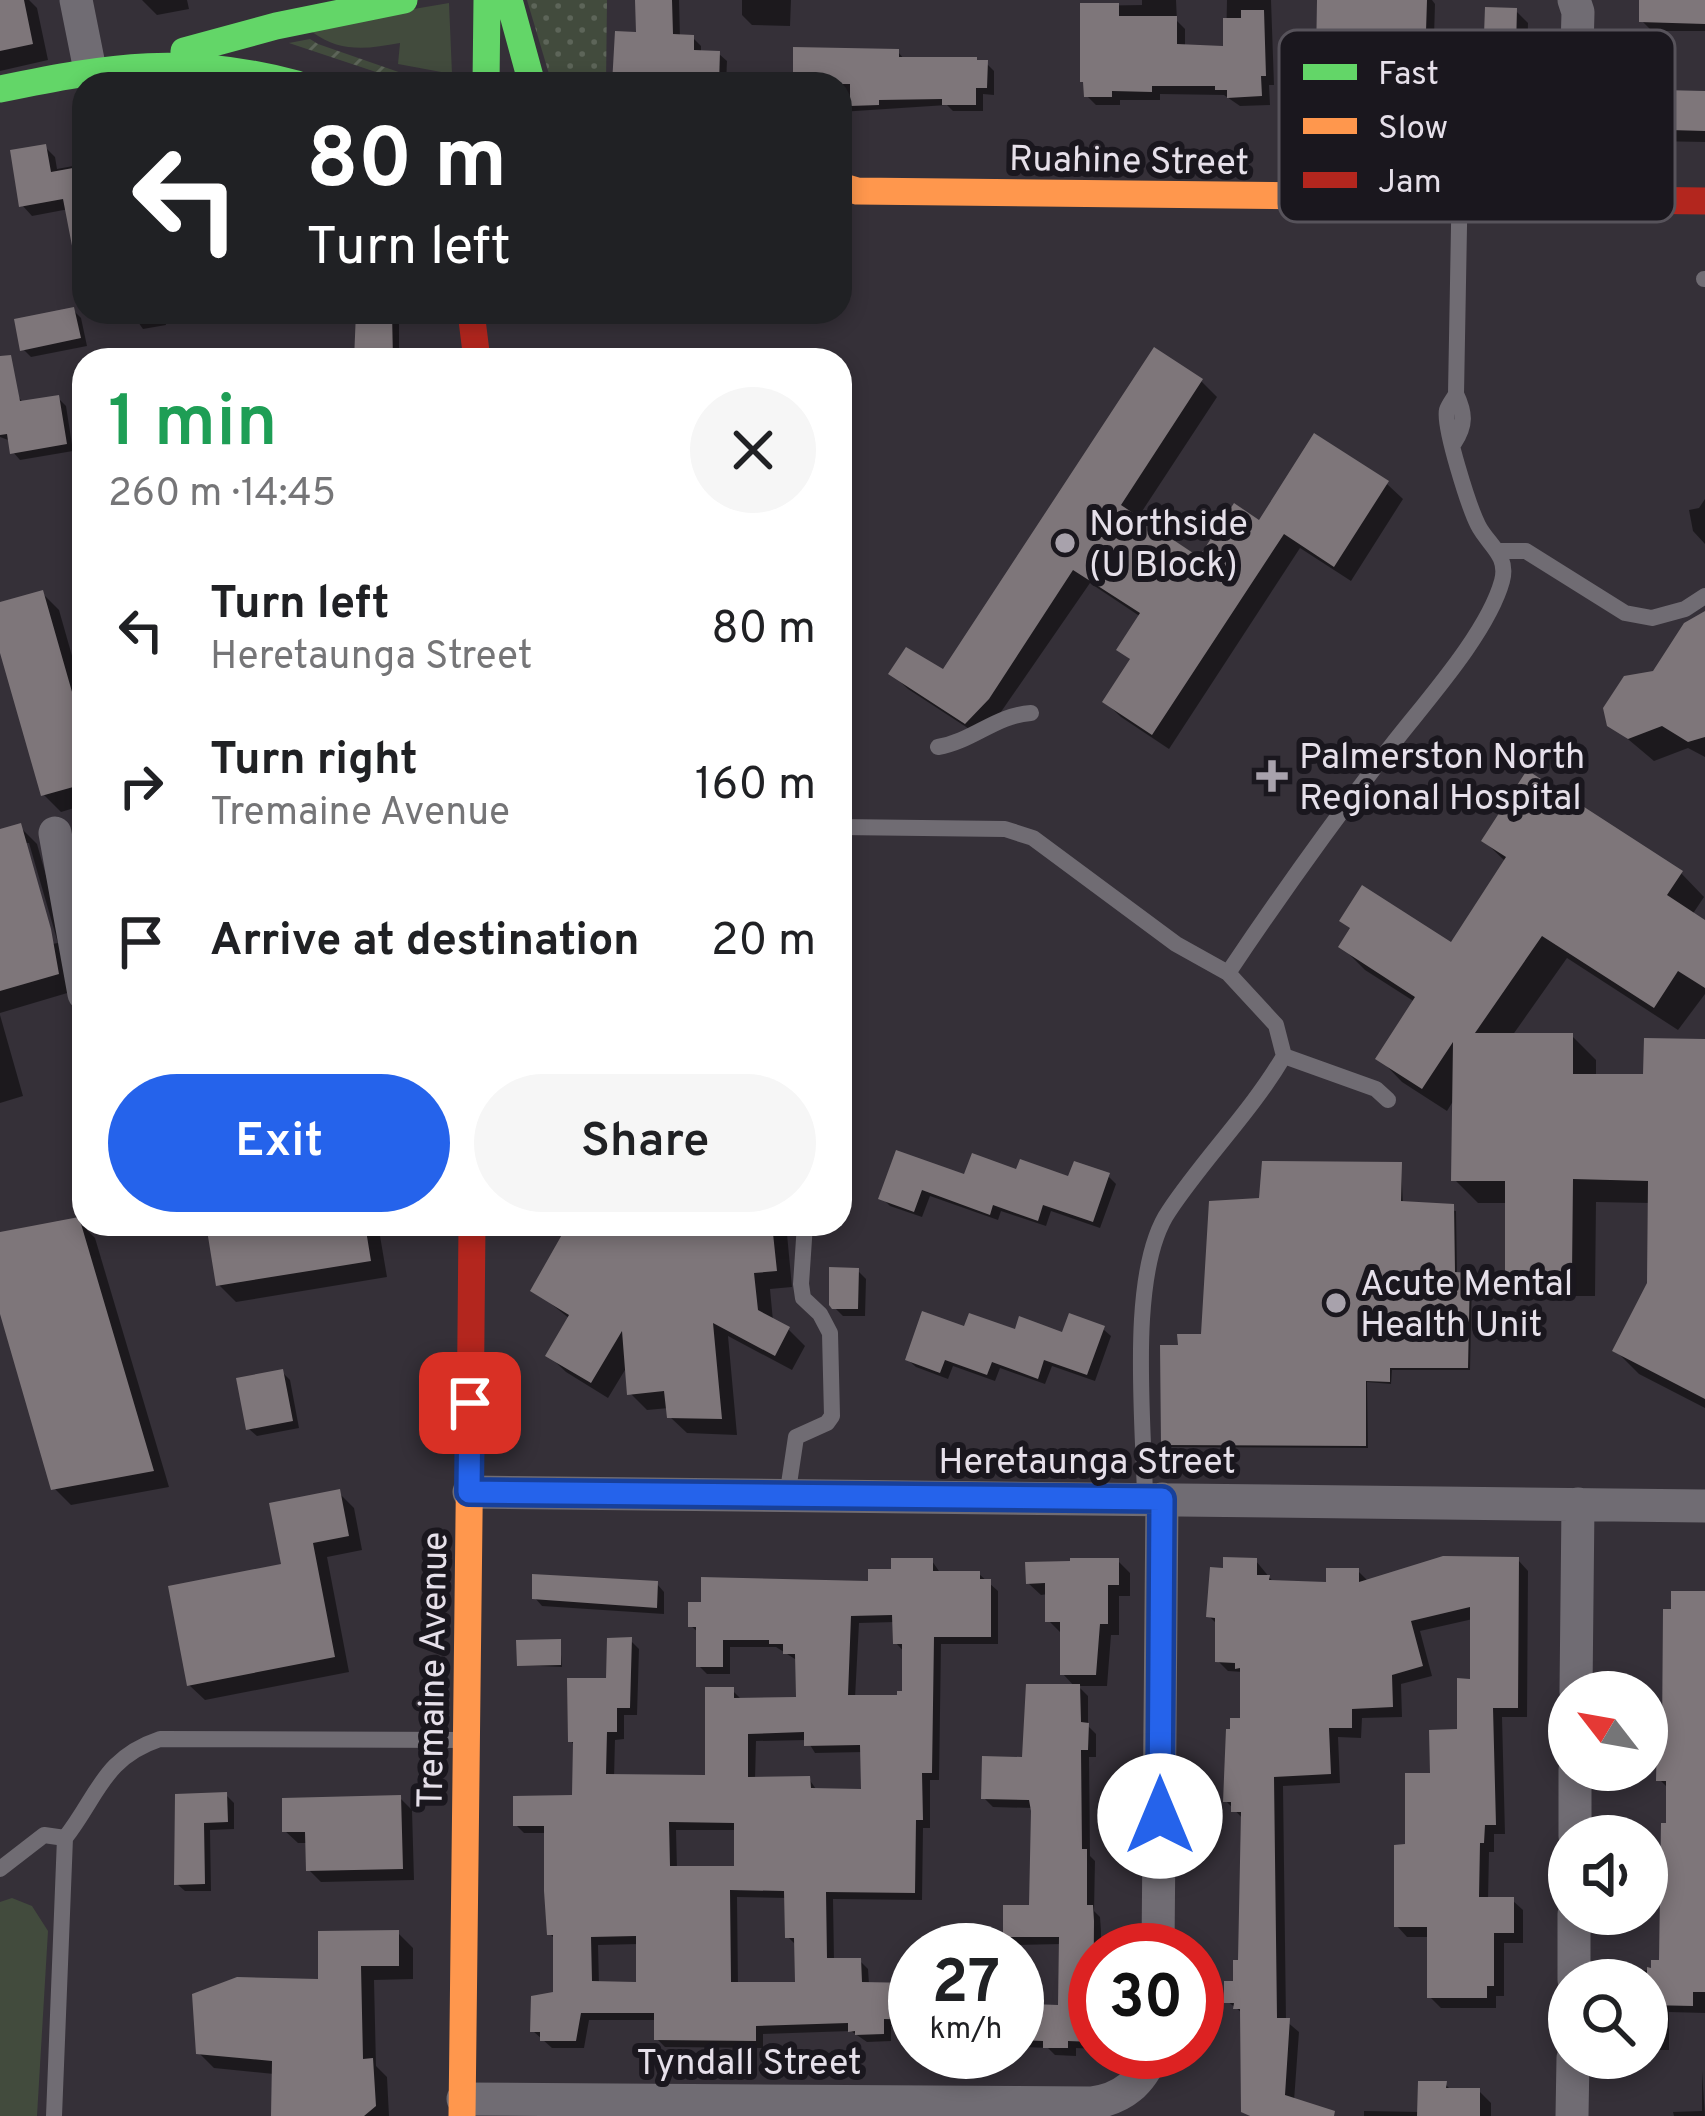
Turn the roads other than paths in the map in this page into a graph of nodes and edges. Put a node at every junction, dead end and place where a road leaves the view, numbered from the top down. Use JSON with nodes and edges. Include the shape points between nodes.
{"nodes":[{"id":1,"x":76,"y":0,"type":"edge"},
{"id":2,"x":404,"y":0,"type":"edge"},
{"id":3,"x":487,"y":0,"type":"edge"},
{"id":4,"x":509,"y":0,"type":"edge"},
{"id":5,"x":1574,"y":0,"type":"edge"},
{"id":6,"x":1577,"y":30,"type":"edge"},
{"id":7,"x":146,"y":61,"type":"junction"},
{"id":8,"x":90,"y":70,"type":"junction"},
{"id":9,"x":81,"y":72,"type":"edge"},
{"id":10,"x":254,"y":72,"type":"edge"},
{"id":11,"x":486,"y":72,"type":"edge"},
{"id":12,"x":529,"y":72,"type":"edge"},
{"id":13,"x":72,"y":74,"type":"edge"},
{"id":14,"x":0,"y":89,"type":"edge"},
{"id":15,"x":852,"y":167,"type":"edge"},
{"id":16,"x":1705,"y":174,"type":"edge"},
{"id":17,"x":1675,"y":177,"type":"edge"},
{"id":18,"x":1279,"y":179,"type":"edge"},
{"id":19,"x":1279,"y":187,"type":"edge"},
{"id":20,"x":852,"y":190,"type":"edge"},
{"id":21,"x":1675,"y":198,"type":"edge"},
{"id":22,"x":1705,"y":201,"type":"edge"},
{"id":23,"x":1458,"y":222,"type":"edge"},
{"id":24,"x":1499,"y":551,"type":"junction"},
{"id":25,"x":1705,"y":596,"type":"edge"},
{"id":26,"x":1031,"y":713,"type":"dead end"},
{"id":27,"x":938,"y":747,"type":"dead end"},
{"id":28,"x":852,"y":827,"type":"edge"},
{"id":29,"x":55,"y":833,"type":"dead end"},
{"id":30,"x":72,"y":927,"type":"edge"},
{"id":31,"x":1228,"y":974,"type":"junction"},
{"id":32,"x":1284,"y":1057,"type":"junction"},
{"id":33,"x":1388,"y":1100,"type":"dead end"},
{"id":34,"x":472,"y":1236,"type":"edge"},
{"id":35,"x":804,"y":1236,"type":"edge"},
{"id":36,"x":469,"y":1492,"type":"junction"},
{"id":37,"x":787,"y":1498,"type":"junction"},
{"id":38,"x":1153,"y":1499,"type":"junction"},
{"id":39,"x":1578,"y":1504,"type":"junction"},
{"id":40,"x":1705,"y":1506,"type":"edge"},
{"id":41,"x":1576,"y":1671,"type":"edge"},
{"id":42,"x":466,"y":1740,"type":"junction"},
{"id":43,"x":65,"y":1838,"type":"junction"},
{"id":44,"x":0,"y":1869,"type":"edge"},
{"id":45,"x":1158,"y":1923,"type":"edge"},
{"id":46,"x":1139,"y":2079,"type":"edge"},
{"id":47,"x":1573,"y":2079,"type":"edge"},
{"id":48,"x":462,"y":2107,"type":"edge"},
{"id":49,"x":54,"y":2116,"type":"edge"},
{"id":50,"x":1572,"y":2116,"type":"edge"}],
"edges":[{"from":1,"to":8,"type":"street"},
{"from":2,"to":7,"type":"main road"},
{"from":3,"to":11,"type":"main road"},
{"from":4,"to":12,"type":"main road"},
{"from":5,"to":6,"type":"street"},
{"from":7,"to":8,"type":"main road"},
{"from":7,"to":10,"type":"main road"},
{"from":8,"to":9,"type":"main road"},
{"from":13,"to":14,"type":"main road"},
{"from":15,"to":18,"type":"main road","name":"Ruahine Street"},
{"from":16,"to":17,"type":"main road","name":"Ruahine Street"},
{"from":19,"to":20,"type":"main road","name":"Ruahine Street"},
{"from":21,"to":22,"type":"main road","name":"Ruahine Street"},
{"from":23,"to":24,"type":"lane","via":[[1456,394],[1463,429],[1454,443],[1473,513]]},
{"from":24,"to":25,"type":"lane","via":[[1526,551],[1625,613],[1652,618]]},
{"from":24,"to":31,"type":"lane","via":[[1503,578],[1463,651]]},
{"from":26,"to":27,"type":"lane"},
{"from":28,"to":31,"type":"lane","via":[[1005,829],[1033,838]]},
{"from":29,"to":30,"type":"street"},
{"from":31,"to":32,"type":"lane","via":[[1276,1025]]},
{"from":32,"to":33,"type":"lane"},
{"from":32,"to":38,"type":"lane","via":[[1166,1213],[1151,1246],[1142,1313]]},
{"from":34,"to":36,"type":"main road","name":"Tremaine Avenue"},
{"from":35,"to":37,"type":"lane","via":[[803,1298],[830,1333],[832,1416],[796,1436]]},
{"from":36,"to":37,"type":"street","name":"Heretaunga Street"},
{"from":36,"to":42,"type":"main road","name":"Tremaine Avenue"},
{"from":37,"to":38,"type":"street","name":"Heretaunga Street"},
{"from":38,"to":39,"type":"street","name":"Heretaunga Street"},
{"from":38,"to":45,"type":"street"},
{"from":39,"to":40,"type":"street","name":"Heretaunga Street"},
{"from":39,"to":41,"type":"street"},
{"from":42,"to":43,"type":"lane","via":[[160,1739],[117,1761]]},
{"from":42,"to":48,"type":"main road","name":"Tremaine Avenue"},
{"from":43,"to":44,"type":"lane","via":[[44,1835]]},
{"from":43,"to":49,"type":"lane"},
{"from":46,"to":48,"type":"street","name":"Tyndall Street","via":[[1113,2100],[1090,2103]]},
{"from":47,"to":50,"type":"street"}]}
